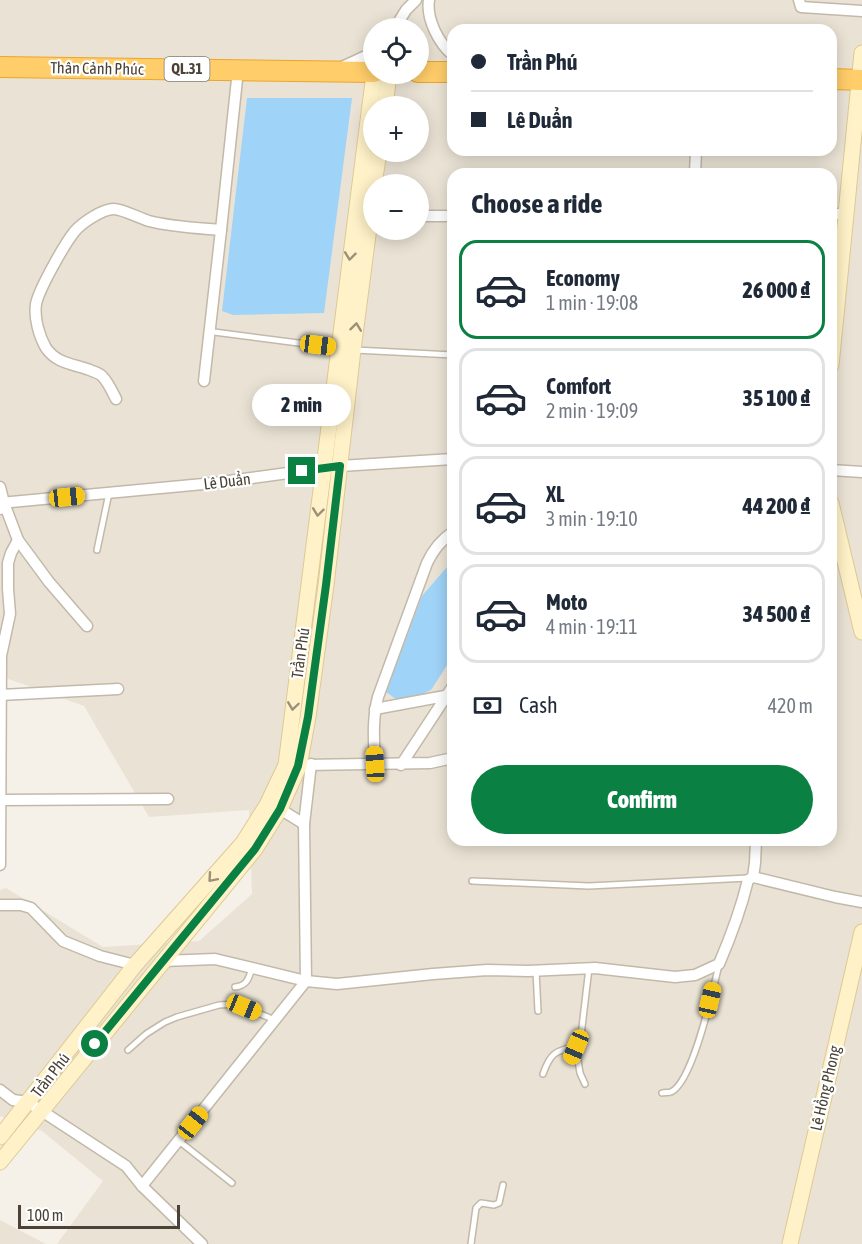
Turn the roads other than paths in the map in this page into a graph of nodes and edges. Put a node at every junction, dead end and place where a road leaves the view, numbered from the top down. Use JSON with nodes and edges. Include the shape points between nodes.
{"nodes":[{"id":1,"x":415,"y":0,"type":"edge"},
{"id":2,"x":429,"y":0,"type":"edge"},
{"id":3,"x":799,"y":0,"type":"edge"},
{"id":4,"x":862,"y":11,"type":"edge"},
{"id":5,"x":401,"y":18,"type":"edge"},
{"id":6,"x":447,"y":48,"type":"edge"},
{"id":7,"x":862,"y":53,"type":"edge"},
{"id":8,"x":363,"y":57,"type":"edge"},
{"id":9,"x":0,"y":67,"type":"edge"},
{"id":10,"x":237,"y":70,"type":"junction"},
{"id":11,"x":334,"y":71,"type":"junction"},
{"id":12,"x":363,"y":72,"type":"edge"},
{"id":13,"x":429,"y":72,"type":"edge"},
{"id":14,"x":447,"y":72,"type":"edge"},
{"id":15,"x":837,"y":79,"type":"edge"},
{"id":16,"x":860,"y":80,"type":"edge"},
{"id":17,"x":373,"y":84,"type":"edge"},
{"id":18,"x":368,"y":174,"type":"edge"},
{"id":19,"x":838,"y":214,"type":"edge"},
{"id":20,"x":429,"y":216,"type":"edge"},
{"id":21,"x":447,"y":216,"type":"edge"},
{"id":22,"x":221,"y":231,"type":"junction"},
{"id":23,"x":363,"y":236,"type":"edge"},
{"id":24,"x":837,"y":236,"type":"edge"},
{"id":25,"x":213,"y":332,"type":"dead end"},
{"id":26,"x":346,"y":349,"type":"junction"},
{"id":27,"x":447,"y":355,"type":"edge"},
{"id":28,"x":204,"y":381,"type":"dead end"},
{"id":29,"x":116,"y":399,"type":"dead end"},
{"id":30,"x":447,"y":459,"type":"edge"},
{"id":31,"x":340,"y":466,"type":"junction"},
{"id":32,"x":324,"y":468,"type":"junction"},
{"id":33,"x":837,"y":470,"type":"edge"},
{"id":34,"x":862,"y":472,"type":"edge"},
{"id":35,"x":0,"y":487,"type":"edge"},
{"id":36,"x":109,"y":493,"type":"junction"},
{"id":37,"x":1,"y":505,"type":"edge"},
{"id":38,"x":837,"y":528,"type":"edge"},
{"id":39,"x":447,"y":537,"type":"edge"},
{"id":40,"x":18,"y":540,"type":"junction"},
{"id":41,"x":97,"y":550,"type":"dead end"},
{"id":42,"x":87,"y":627,"type":"dead end"},
{"id":43,"x":862,"y":632,"type":"edge"},
{"id":44,"x":118,"y":689,"type":"dead end"},
{"id":45,"x":447,"y":694,"type":"edge"},
{"id":46,"x":1,"y":695,"type":"edge"},
{"id":47,"x":445,"y":696,"type":"junction"},
{"id":48,"x":375,"y":709,"type":"junction"},
{"id":49,"x":447,"y":760,"type":"edge"},
{"id":50,"x":375,"y":764,"type":"junction"},
{"id":51,"x":298,"y":765,"type":"junction"},
{"id":52,"x":401,"y":765,"type":"junction"},
{"id":53,"x":168,"y":799,"type":"dead end"},
{"id":54,"x":0,"y":800,"type":"edge"},
{"id":55,"x":274,"y":807,"type":"junction"},
{"id":56,"x":304,"y":824,"type":"junction"},
{"id":57,"x":756,"y":846,"type":"edge"},
{"id":58,"x":0,"y":865,"type":"edge"},
{"id":59,"x":751,"y":877,"type":"junction"},
{"id":60,"x":472,"y":881,"type":"dead end"},
{"id":61,"x":862,"y":902,"type":"edge"},
{"id":62,"x":0,"y":905,"type":"edge"},
{"id":63,"x":862,"y":932,"type":"edge"},
{"id":64,"x":163,"y":961,"type":"junction"},
{"id":65,"x":719,"y":964,"type":"junction"},
{"id":66,"x":135,"y":965,"type":"junction"},
{"id":67,"x":252,"y":968,"type":"junction"},
{"id":68,"x":589,"y":968,"type":"junction"},
{"id":69,"x":536,"y":970,"type":"junction"},
{"id":70,"x":306,"y":981,"type":"junction"},
{"id":71,"x":235,"y":987,"type":"dead end"},
{"id":72,"x":538,"y":1011,"type":"dead end"},
{"id":73,"x":275,"y":1020,"type":"junction"},
{"id":74,"x":581,"y":1034,"type":"junction"},
{"id":75,"x":576,"y":1047,"type":"junction"},
{"id":76,"x":128,"y":1050,"type":"dead end"},
{"id":77,"x":571,"y":1059,"type":"dead end"},
{"id":78,"x":543,"y":1074,"type":"dead end"},
{"id":79,"x":585,"y":1084,"type":"dead end"},
{"id":80,"x":0,"y":1090,"type":"edge"},
{"id":81,"x":662,"y":1093,"type":"dead end"},
{"id":82,"x":34,"y":1106,"type":"junction"},
{"id":83,"x":0,"y":1137,"type":"edge"},
{"id":84,"x":179,"y":1140,"type":"junction"},
{"id":85,"x":0,"y":1162,"type":"edge"},
{"id":86,"x":232,"y":1182,"type":"dead end"},
{"id":87,"x":142,"y":1185,"type":"junction"},
{"id":88,"x":502,"y":1185,"type":"dead end"},
{"id":89,"x":202,"y":1244,"type":"edge"},
{"id":90,"x":471,"y":1244,"type":"edge"},
{"id":91,"x":789,"y":1244,"type":"edge"}],
"edges":[{"from":1,"to":5,"type":"street"},
{"from":2,"to":6,"type":"street","via":[[434,32]]},
{"from":3,"to":4,"type":"street","via":[[801,7]]},
{"from":7,"to":16,"type":"main road"},
{"from":8,"to":11,"type":"street"},
{"from":9,"to":10,"type":"highway","name":"Thân Cảnh Phúc","number":"QL.31"},
{"from":10,"to":11,"type":"highway","name":"Thân Cảnh Phúc","number":"QL.31"},
{"from":10,"to":22,"type":"street"},
{"from":11,"to":12,"type":"highway","name":"Thân Cảnh Phúc","number":"QL.31"},
{"from":13,"to":14,"type":"highway"},
{"from":15,"to":16,"type":"highway"},
{"from":16,"to":19,"type":"main road"},
{"from":17,"to":18,"type":"main road","name":"Trần Phú"},
{"from":19,"to":24,"type":"main road"},
{"from":20,"to":21,"type":"street"},
{"from":22,"to":28,"type":"street"},
{"from":22,"to":29,"type":"street","via":[[151,222],[115,209],[86,221],[74,232],[38,296],[39,333],[47,349],[62,362],[101,374]]},
{"from":23,"to":26,"type":"main road","name":"Trần Phú"},
{"from":25,"to":26,"type":"lane"},
{"from":26,"to":27,"type":"lane"},
{"from":26,"to":31,"type":"main road","name":"Trần Phú"},
{"from":26,"to":32,"type":"main road","name":"Trần Phú"},
{"from":30,"to":31,"type":"street","name":"Lê Duẩn"},
{"from":31,"to":32,"type":"street","name":"Lê Duẩn"},
{"from":31,"to":51,"type":"main road","name":"Trần Phú","via":[[308,717]]},
{"from":32,"to":36,"type":"street","name":"Lê Duẩn"},
{"from":32,"to":51,"type":"main road","name":"Trần Phú","one_way":true},
{"from":33,"to":34,"type":"street"},
{"from":35,"to":37,"type":"street"},
{"from":36,"to":37,"type":"street","name":"Lê Duẩn"},
{"from":36,"to":41,"type":"lane"},
{"from":37,"to":40,"type":"street"},
{"from":38,"to":43,"type":"main road"},
{"from":39,"to":48,"type":"street","via":[[427,563]]},
{"from":40,"to":42,"type":"street"},
{"from":40,"to":46,"type":"street","via":[[8,563],[10,615],[2,656]]},
{"from":44,"to":46,"type":"street"},
{"from":45,"to":47,"type":"street"},
{"from":46,"to":54,"type":"street"},
{"from":47,"to":48,"type":"street"},
{"from":47,"to":52,"type":"street"},
{"from":48,"to":50,"type":"street"},
{"from":49,"to":52,"type":"street"},
{"from":50,"to":51,"type":"street"},
{"from":50,"to":52,"type":"street"},
{"from":51,"to":55,"type":"main road","name":"Trần Phú"},
{"from":51,"to":56,"type":"street","name":"Trần Phú"},
{"from":53,"to":54,"type":"street"},
{"from":54,"to":58,"type":"street"},
{"from":55,"to":56,"type":"street"},
{"from":55,"to":64,"type":"main road","name":"Trần Phú","via":[[255,849]]},
{"from":55,"to":66,"type":"main road","name":"Trần Phú","one_way":true},
{"from":56,"to":70,"type":"street","name":"Trần Phú"},
{"from":57,"to":59,"type":"street"},
{"from":59,"to":60,"type":"lane","via":[[588,886]]},
{"from":59,"to":61,"type":"street"},
{"from":59,"to":65,"type":"street"},
{"from":62,"to":66,"type":"street","via":[[31,908],[63,941]]},
{"from":63,"to":91,"type":"main road","name":"Lê Hồng Phong"},
{"from":64,"to":67,"type":"street","via":[[215,959]]},
{"from":64,"to":82,"type":"main road","name":"Trần Phú"},
{"from":65,"to":68,"type":"street","via":[[695,975],[675,977]]},
{"from":65,"to":81,"type":"lane","via":[[687,1072],[671,1092]]},
{"from":66,"to":82,"type":"main road","name":"Trần Phú"},
{"from":67,"to":70,"type":"street"},
{"from":67,"to":71,"type":"lane","via":[[245,985]]},
{"from":68,"to":69,"type":"street"},
{"from":68,"to":74,"type":"lane"},
{"from":69,"to":70,"type":"street","via":[[476,971],[337,984]]},
{"from":69,"to":72,"type":"lane"},
{"from":70,"to":73,"type":"street"},
{"from":73,"to":76,"type":"lane","via":[[236,1004],[219,1005],[165,1022]]},
{"from":73,"to":84,"type":"street"},
{"from":74,"to":75,"type":"lane"},
{"from":74,"to":79,"type":"lane","via":[[578,1061]]},
{"from":75,"to":77,"type":"lane"},
{"from":75,"to":78,"type":"lane","via":[[556,1052]]},
{"from":80,"to":82,"type":"street","via":[[13,1100]]},
{"from":82,"to":83,"type":"main road","name":"Trần Phú"},
{"from":82,"to":85,"type":"main road","name":"Trần Phú"},
{"from":82,"to":87,"type":"street","via":[[126,1166]]},
{"from":84,"to":86,"type":"lane"},
{"from":84,"to":87,"type":"street"},
{"from":87,"to":89,"type":"street"},
{"from":88,"to":90,"type":"lane","via":[[499,1203],[481,1203],[476,1208]]}]}
